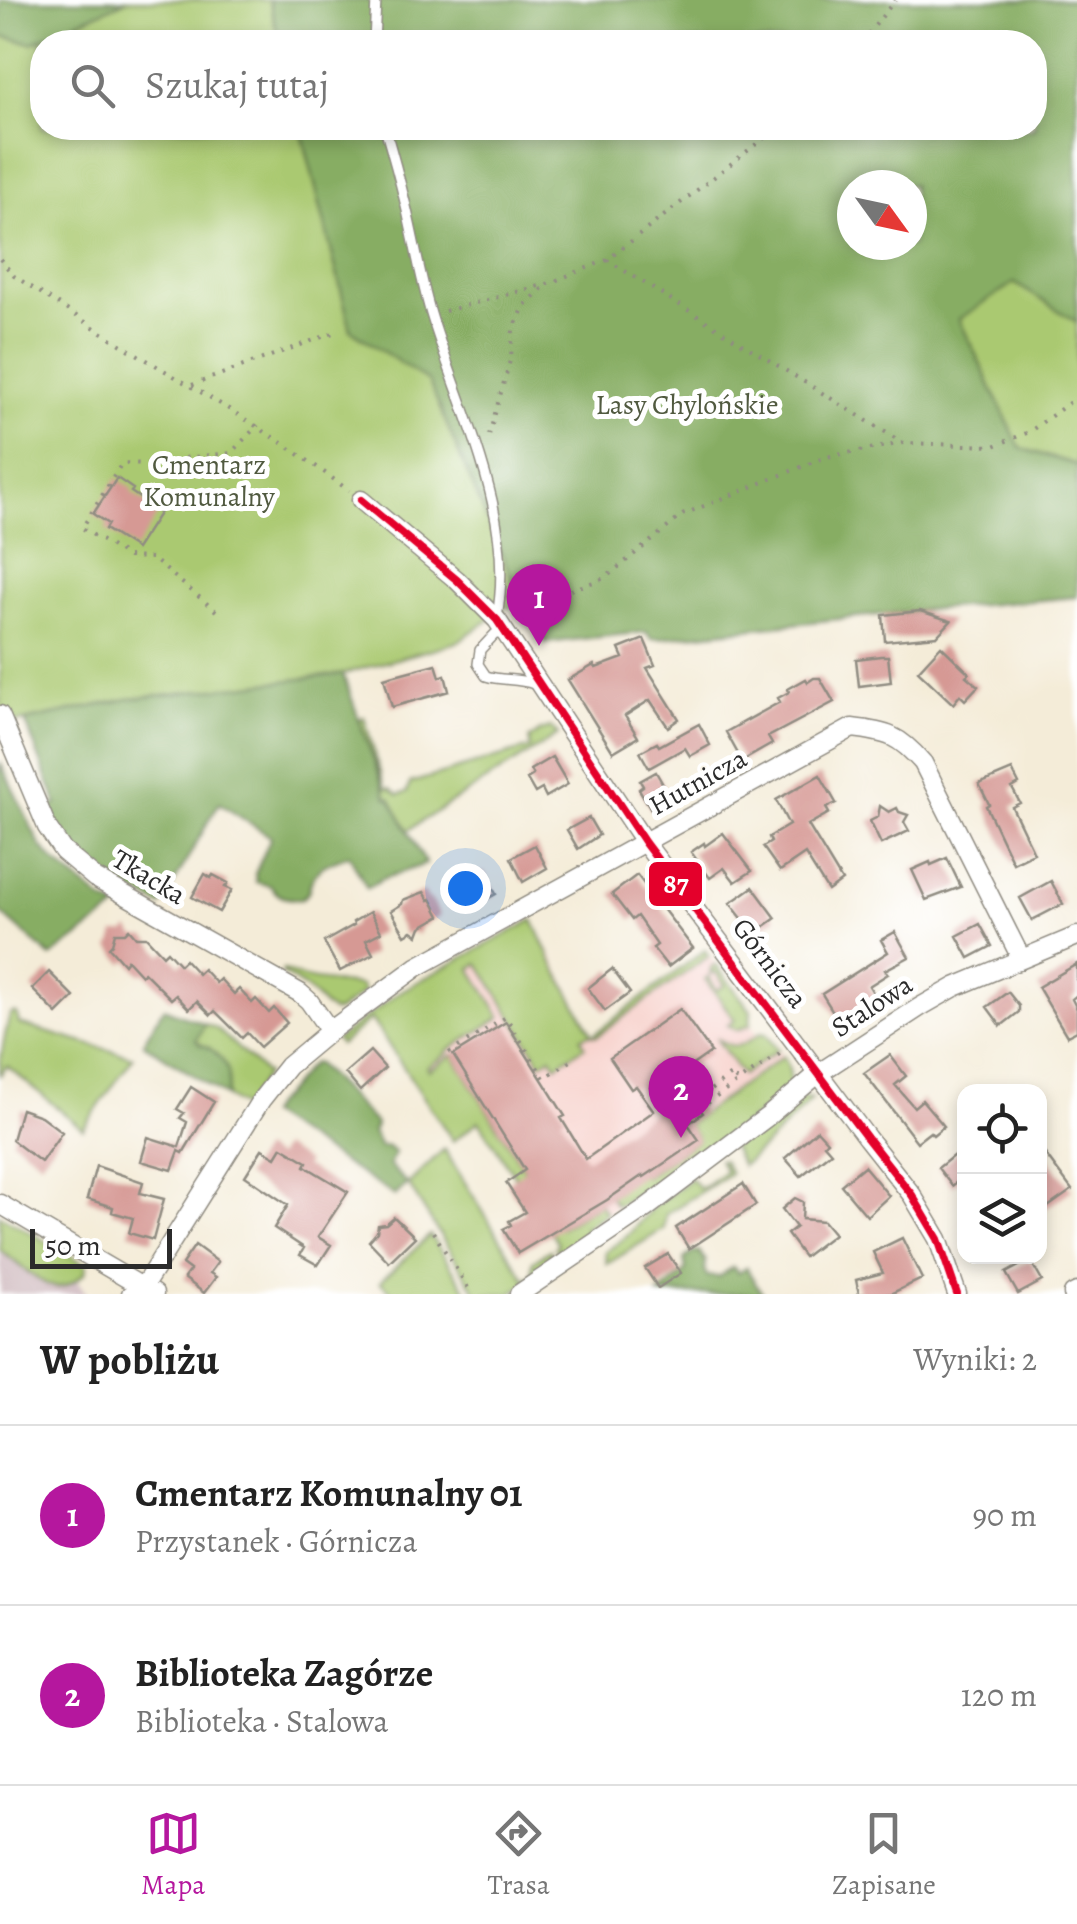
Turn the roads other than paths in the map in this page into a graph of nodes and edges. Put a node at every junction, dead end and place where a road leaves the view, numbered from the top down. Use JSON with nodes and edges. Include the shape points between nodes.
{"nodes":[{"id":1,"x":376,"y":0,"type":"edge"},
{"id":2,"x":375,"y":30,"type":"edge"},
{"id":3,"x":388,"y":140,"type":"edge"},
{"id":4,"x":361,"y":500,"type":"road end"},
{"id":5,"x":500,"y":623,"type":"junction"},
{"id":6,"x":542,"y":686,"type":"junction"},
{"id":7,"x":0,"y":714,"type":"edge"},
{"id":8,"x":645,"y":843,"type":"junction"},
{"id":9,"x":1077,"y":936,"type":"edge"},
{"id":10,"x":1022,"y":958,"type":"junction"},
{"id":11,"x":330,"y":1031,"type":"junction"},
{"id":12,"x":819,"y":1073,"type":"junction"},
{"id":13,"x":0,"y":1204,"type":"edge"},
{"id":14,"x":143,"y":1292,"type":"edge"},
{"id":15,"x":519,"y":1294,"type":"edge"},
{"id":16,"x":958,"y":1294,"type":"edge"}],
"edges":[{"from":1,"to":2,"type":"lane"},
{"from":3,"to":5,"type":"lane","via":[[431,314],[497,522]]},
{"from":4,"to":5,"type":"street","name":"Górnicza"},
{"from":5,"to":6,"type":"street","name":"Górnicza"},
{"from":5,"to":6,"type":"lane","via":[[478,664],[497,680]]},
{"from":6,"to":8,"type":"street","name":"Górnicza"},
{"from":7,"to":11,"type":"street","name":"Tkacka","via":[[63,851],[95,878],[300,993]]},
{"from":8,"to":10,"type":"street","name":"Hutnicza","via":[[852,728],[884,732],[923,763]]},
{"from":8,"to":11,"type":"street","name":"Hutnicza","via":[[418,966]]},
{"from":8,"to":12,"type":"street","name":"Górnicza"},
{"from":9,"to":10,"type":"street","name":"Stalowa"},
{"from":10,"to":12,"type":"street","name":"Stalowa","via":[[920,1006]]},
{"from":11,"to":14,"type":"street","name":"Hutnicza","via":[[261,1100]]},
{"from":12,"to":15,"type":"street","name":"Stalowa","via":[[646,1208]]},
{"from":12,"to":16,"type":"street","name":"Górnicza","via":[[912,1196],[938,1239]]},
{"from":13,"to":14,"type":"street"}]}
